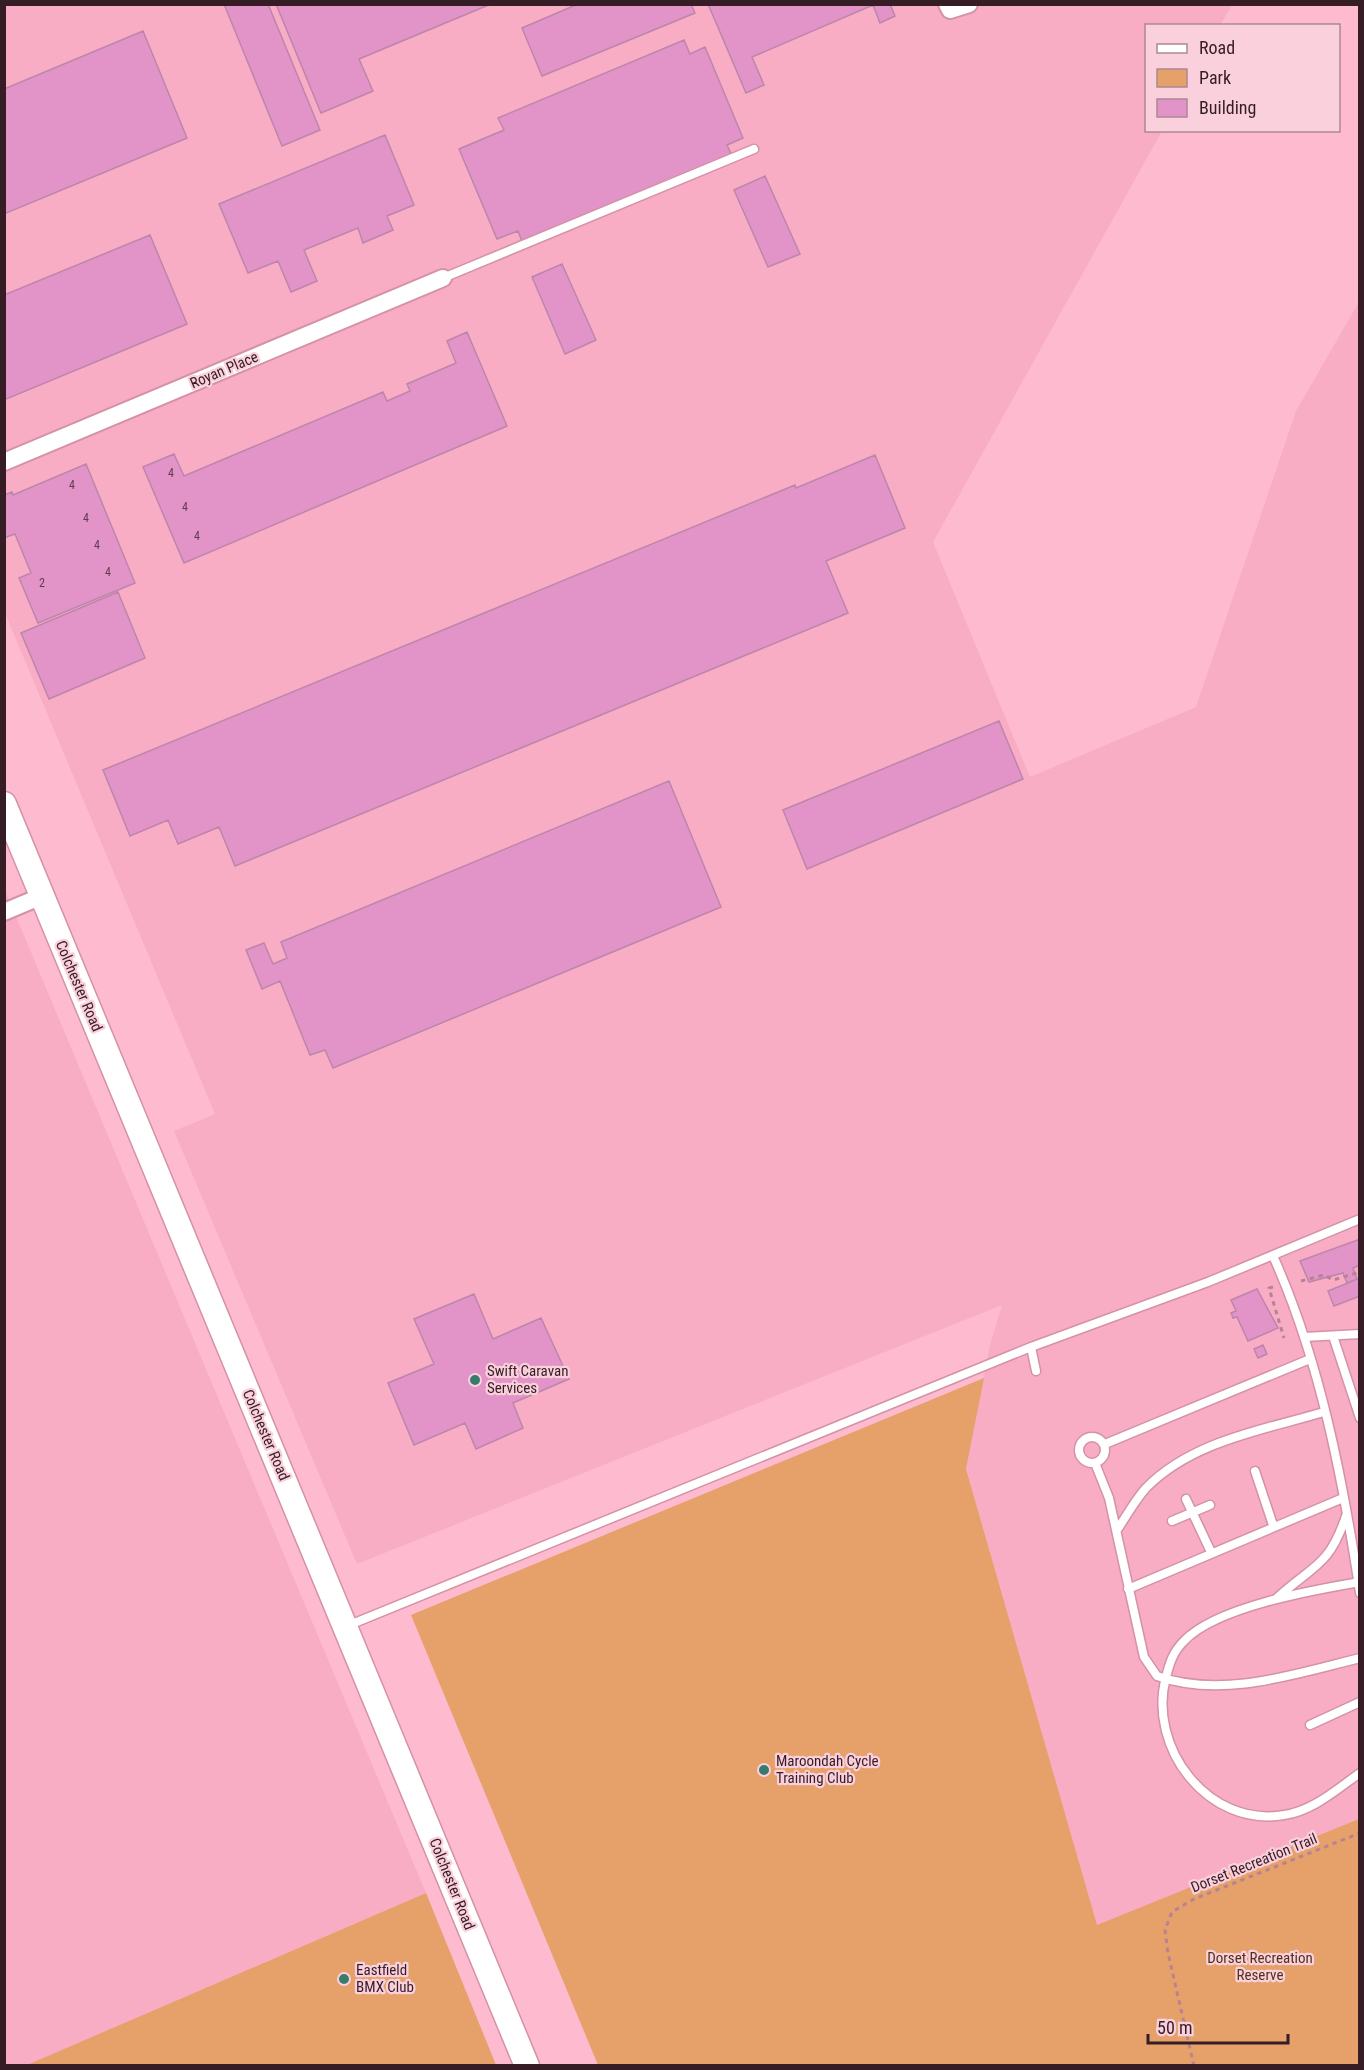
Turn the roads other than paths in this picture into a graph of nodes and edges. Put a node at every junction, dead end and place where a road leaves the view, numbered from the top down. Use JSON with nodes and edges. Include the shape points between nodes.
{"nodes":[{"id":1,"x":969,"y":4,"type":"edge"},
{"id":2,"x":949,"y":8,"type":"edge"},
{"id":3,"x":754,"y":148,"type":"dead end"},
{"id":4,"x":443,"y":278,"type":"joint"},
{"id":5,"x":4,"y":462,"type":"edge"},
{"id":6,"x":4,"y":804,"type":"edge"},
{"id":7,"x":42,"y":896,"type":"junction"},
{"id":8,"x":4,"y":912,"type":"edge"},
{"id":9,"x":1359,"y":1219,"type":"edge"},
{"id":10,"x":1273,"y":1256,"type":"junction"},
{"id":11,"x":1359,"y":1334,"type":"edge"},
{"id":12,"x":1333,"y":1336,"type":"junction"},
{"id":13,"x":1304,"y":1338,"type":"junction"},
{"id":14,"x":1031,"y":1347,"type":"junction"},
{"id":15,"x":1310,"y":1359,"type":"junction"},
{"id":16,"x":1036,"y":1371,"type":"dead end"},
{"id":17,"x":1324,"y":1412,"type":"junction"},
{"id":18,"x":1359,"y":1418,"type":"edge"},
{"id":19,"x":1105,"y":1444,"type":"junction"},
{"id":20,"x":1095,"y":1463,"type":"junction"},
{"id":21,"x":1255,"y":1470,"type":"dead end"},
{"id":22,"x":1343,"y":1498,"type":"junction"},
{"id":23,"x":1186,"y":1499,"type":"dead end"},
{"id":24,"x":1210,"y":1505,"type":"dead end"},
{"id":25,"x":1193,"y":1513,"type":"junction"},
{"id":26,"x":1346,"y":1515,"type":"junction"},
{"id":27,"x":1172,"y":1521,"type":"dead end"},
{"id":28,"x":1273,"y":1525,"type":"junction"},
{"id":29,"x":1117,"y":1530,"type":"junction"},
{"id":30,"x":1211,"y":1552,"type":"junction"},
{"id":31,"x":1359,"y":1582,"type":"edge"},
{"id":32,"x":1128,"y":1589,"type":"junction"},
{"id":33,"x":1359,"y":1593,"type":"edge"},
{"id":34,"x":1275,"y":1601,"type":"junction"},
{"id":35,"x":346,"y":1626,"type":"junction"},
{"id":36,"x":1359,"y":1658,"type":"edge"},
{"id":37,"x":1165,"y":1679,"type":"junction"},
{"id":38,"x":1359,"y":1702,"type":"edge"},
{"id":39,"x":1311,"y":1725,"type":"dead end"},
{"id":40,"x":1359,"y":1773,"type":"edge"},
{"id":41,"x":527,"y":2066,"type":"edge"}],
"edges":[{"from":1,"to":2,"type":"street"},
{"from":3,"to":4,"type":"lane"},
{"from":4,"to":5,"type":"street","name":"Royan Place"},
{"from":6,"to":7,"type":"main road","name":"Colchester Road"},
{"from":7,"to":8,"type":"street"},
{"from":7,"to":35,"type":"main road","name":"Colchester Road"},
{"from":9,"to":10,"type":"lane"},
{"from":10,"to":13,"type":"lane"},
{"from":10,"to":14,"type":"lane"},
{"from":11,"to":12,"type":"lane"},
{"from":12,"to":13,"type":"lane"},
{"from":12,"to":18,"type":"lane"},
{"from":13,"to":15,"type":"lane"},
{"from":14,"to":16,"type":"lane"},
{"from":14,"to":35,"type":"lane"},
{"from":15,"to":17,"type":"lane"},
{"from":15,"to":19,"type":"lane"},
{"from":17,"to":22,"type":"lane"},
{"from":17,"to":29,"type":"lane","via":[[1193,1453],[1144,1490]]},
{"from":19,"to":20,"type":"lane","via":[[1105,1456]]},
{"from":19,"to":20,"type":"lane","via":[[1089,1436],[1080,1444],[1080,1456]]},
{"from":20,"to":29,"type":"lane"},
{"from":21,"to":28,"type":"lane"},
{"from":22,"to":26,"type":"lane"},
{"from":22,"to":28,"type":"lane"},
{"from":23,"to":25,"type":"lane"},
{"from":24,"to":25,"type":"lane"},
{"from":25,"to":27,"type":"lane"},
{"from":25,"to":30,"type":"lane"},
{"from":26,"to":31,"type":"lane"},
{"from":26,"to":34,"type":"lane","via":[[1337,1542],[1324,1561]]},
{"from":28,"to":30,"type":"lane"},
{"from":29,"to":32,"type":"lane"},
{"from":30,"to":32,"type":"lane"},
{"from":31,"to":33,"type":"lane"},
{"from":31,"to":34,"type":"lane"},
{"from":32,"to":37,"type":"lane","via":[[1144,1658],[1152,1672]]},
{"from":34,"to":37,"type":"lane","via":[[1203,1625],[1171,1657]]},
{"from":35,"to":41,"type":"main road","name":"Colchester Road"},
{"from":36,"to":37,"type":"lane","via":[[1266,1681],[1205,1686]]},
{"from":37,"to":40,"type":"lane","via":[[1160,1701],[1176,1756],[1192,1781],[1225,1805],[1261,1816],[1287,1815],[1313,1805]]},
{"from":38,"to":39,"type":"lane"}]}
